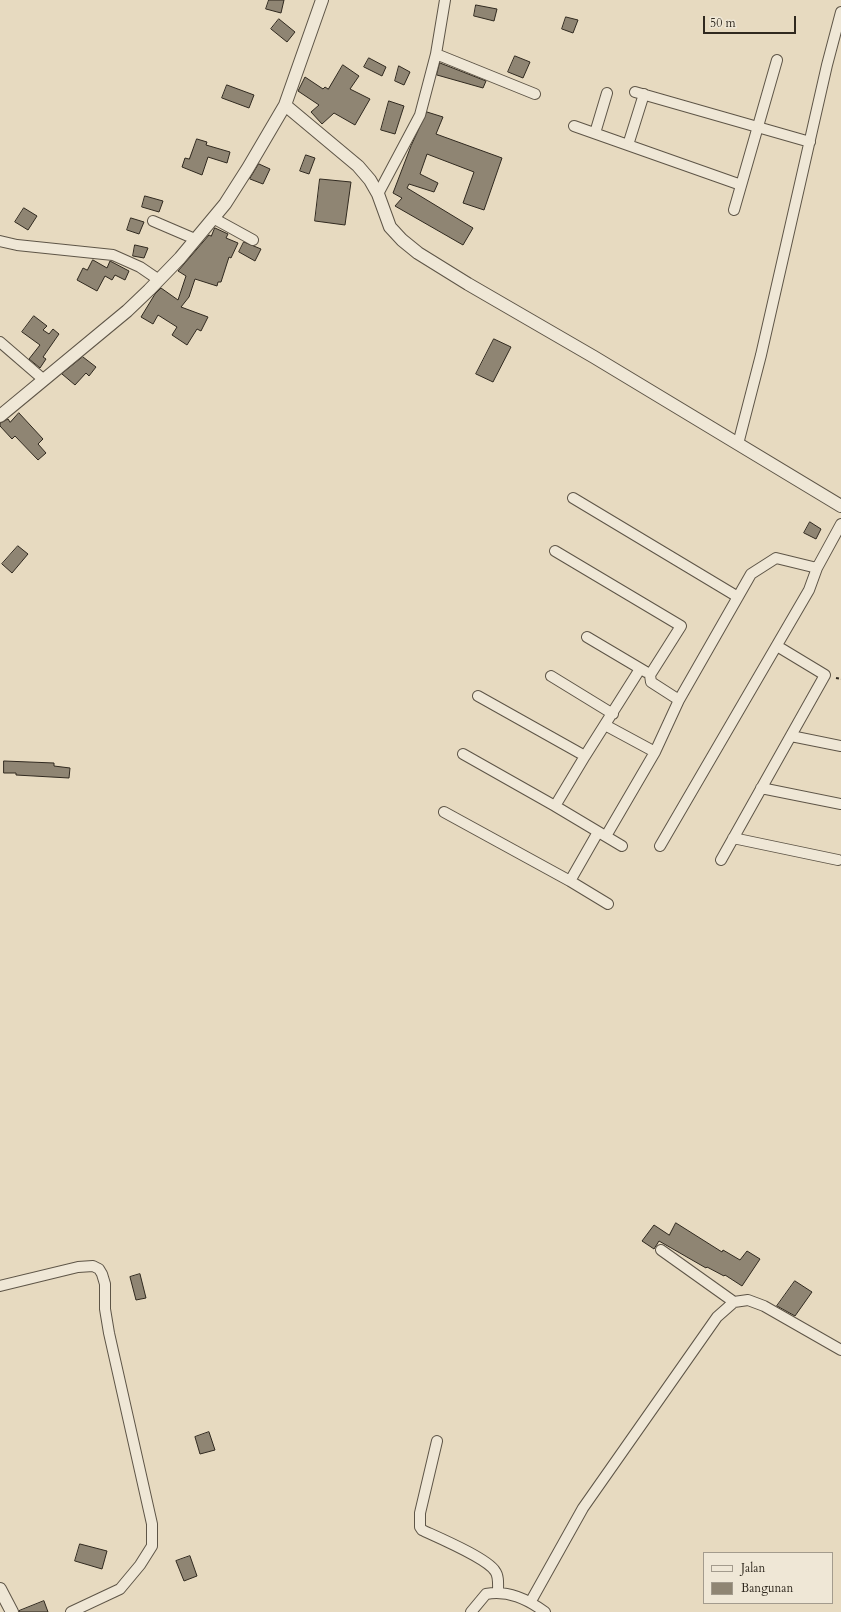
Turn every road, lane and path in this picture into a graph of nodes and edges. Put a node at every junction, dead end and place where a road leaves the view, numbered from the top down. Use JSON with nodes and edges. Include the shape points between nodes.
{"nodes":[{"id":1,"x":322,"y":0,"type":"edge"},
{"id":2,"x":445,"y":0,"type":"edge"},
{"id":3,"x":841,"y":12,"type":"edge"},
{"id":4,"x":436,"y":54,"type":"junction"},
{"id":5,"x":777,"y":60,"type":"dead end"},
{"id":6,"x":607,"y":93,"type":"dead end"},
{"id":7,"x":535,"y":94,"type":"dead end"},
{"id":8,"x":285,"y":105,"type":"junction"},
{"id":9,"x":574,"y":126,"type":"dead end"},
{"id":10,"x":757,"y":127,"type":"junction"},
{"id":11,"x":595,"y":133,"type":"junction"},
{"id":12,"x":810,"y":142,"type":"junction"},
{"id":13,"x":628,"y":145,"type":"junction"},
{"id":14,"x":741,"y":185,"type":"junction"},
{"id":15,"x":378,"y":194,"type":"junction"},
{"id":16,"x":734,"y":210,"type":"dead end"},
{"id":17,"x":213,"y":218,"type":"junction"},
{"id":18,"x":152,"y":221,"type":"dead end"},
{"id":19,"x":195,"y":240,"type":"junction"},
{"id":20,"x":253,"y":240,"type":"dead end"},
{"id":21,"x":0,"y":241,"type":"edge"},
{"id":22,"x":159,"y":280,"type":"junction"},
{"id":23,"x":0,"y":342,"type":"edge"},
{"id":24,"x":44,"y":380,"type":"junction"},
{"id":25,"x":0,"y":416,"type":"edge"},
{"id":26,"x":738,"y":444,"type":"junction"},
{"id":27,"x":573,"y":498,"type":"dead end"},
{"id":28,"x":841,"y":506,"type":"edge"},
{"id":29,"x":841,"y":524,"type":"edge"},
{"id":30,"x":555,"y":550,"type":"dead end"},
{"id":31,"x":817,"y":568,"type":"junction"},
{"id":32,"x":738,"y":597,"type":"junction"},
{"id":33,"x":588,"y":637,"type":"dead end"},
{"id":34,"x":777,"y":646,"type":"junction"},
{"id":35,"x":640,"y":669,"type":"junction"},
{"id":36,"x":650,"y":675,"type":"junction"},
{"id":37,"x":551,"y":676,"type":"dead end"},
{"id":38,"x":478,"y":696,"type":"dead end"},
{"id":39,"x":678,"y":700,"type":"junction"},
{"id":40,"x":613,"y":714,"type":"junction"},
{"id":41,"x":605,"y":725,"type":"junction"},
{"id":42,"x":790,"y":736,"type":"junction"},
{"id":43,"x":841,"y":746,"type":"edge"},
{"id":44,"x":655,"y":752,"type":"junction"},
{"id":45,"x":463,"y":754,"type":"dead end"},
{"id":46,"x":585,"y":756,"type":"junction"},
{"id":47,"x":761,"y":788,"type":"junction"},
{"id":48,"x":841,"y":804,"type":"edge"},
{"id":49,"x":555,"y":806,"type":"junction"},
{"id":50,"x":444,"y":812,"type":"dead end"},
{"id":51,"x":602,"y":834,"type":"junction"},
{"id":52,"x":733,"y":838,"type":"junction"},
{"id":53,"x":622,"y":846,"type":"dead end"},
{"id":54,"x":660,"y":846,"type":"dead end"},
{"id":55,"x":721,"y":860,"type":"dead end"},
{"id":56,"x":838,"y":860,"type":"dead end"},
{"id":57,"x":570,"y":881,"type":"junction"},
{"id":58,"x":608,"y":904,"type":"dead end"},
{"id":59,"x":660,"y":1250,"type":"dead end"},
{"id":60,"x":0,"y":1286,"type":"edge"},
{"id":61,"x":734,"y":1302,"type":"junction"},
{"id":62,"x":841,"y":1350,"type":"edge"},
{"id":63,"x":437,"y":1441,"type":"dead end"},
{"id":64,"x":0,"y":1589,"type":"edge"},
{"id":65,"x":498,"y":1592,"type":"junction"},
{"id":66,"x":531,"y":1602,"type":"junction"},
{"id":67,"x":12,"y":1612,"type":"edge"},
{"id":68,"x":71,"y":1612,"type":"edge"},
{"id":69,"x":471,"y":1612,"type":"edge"},
{"id":70,"x":545,"y":1612,"type":"edge"}],
"edges":[{"from":1,"to":8,"type":"street"},
{"from":2,"to":4,"type":"street"},
{"from":3,"to":12,"type":"street","via":[[826,65]]},
{"from":4,"to":7,"type":"street"},
{"from":4,"to":15,"type":"street","via":[[420,115]]},
{"from":5,"to":10,"type":"street"},
{"from":6,"to":11,"type":"street"},
{"from":8,"to":15,"type":"street","via":[[358,166]]},
{"from":8,"to":17,"type":"street","via":[[248,168]]},
{"from":9,"to":11,"type":"street"},
{"from":10,"to":12,"type":"street"},
{"from":10,"to":13,"type":"street","via":[[639,93]]},
{"from":10,"to":14,"type":"street"},
{"from":11,"to":13,"type":"street"},
{"from":12,"to":26,"type":"street"},
{"from":13,"to":14,"type":"street"},
{"from":14,"to":16,"type":"street"},
{"from":15,"to":26,"type":"street","via":[[390,227],[418,253]]},
{"from":17,"to":19,"type":"street"},
{"from":17,"to":20,"type":"street"},
{"from":18,"to":19,"type":"street"},
{"from":19,"to":22,"type":"street"},
{"from":21,"to":22,"type":"street","via":[[113,255],[140,267]]},
{"from":22,"to":24,"type":"street","via":[[127,311]]},
{"from":23,"to":24,"type":"street"},
{"from":24,"to":25,"type":"street"},
{"from":26,"to":28,"type":"street"},
{"from":27,"to":32,"type":"street"},
{"from":29,"to":31,"type":"street"},
{"from":30,"to":36,"type":"street","via":[[681,626]]},
{"from":31,"to":32,"type":"street","via":[[776,558],[751,574]]},
{"from":31,"to":34,"type":"street","via":[[809,590]]},
{"from":32,"to":39,"type":"street"},
{"from":33,"to":35,"type":"street"},
{"from":34,"to":42,"type":"street","via":[[825,675]]},
{"from":34,"to":54,"type":"street"},
{"from":35,"to":36,"type":"street"},
{"from":35,"to":40,"type":"street"},
{"from":36,"to":39,"type":"street","via":[[651,682]]},
{"from":37,"to":40,"type":"street"},
{"from":38,"to":46,"type":"street"},
{"from":39,"to":44,"type":"street"},
{"from":40,"to":41,"type":"street"},
{"from":41,"to":44,"type":"street"},
{"from":41,"to":46,"type":"street"},
{"from":42,"to":43,"type":"street"},
{"from":42,"to":47,"type":"street"},
{"from":44,"to":51,"type":"street"},
{"from":45,"to":49,"type":"street"},
{"from":46,"to":49,"type":"street"},
{"from":47,"to":48,"type":"street"},
{"from":47,"to":52,"type":"street"},
{"from":49,"to":51,"type":"street"},
{"from":50,"to":57,"type":"street"},
{"from":51,"to":53,"type":"street"},
{"from":51,"to":57,"type":"street"},
{"from":52,"to":55,"type":"street"},
{"from":52,"to":56,"type":"street"},
{"from":57,"to":58,"type":"street"},
{"from":59,"to":61,"type":"street"},
{"from":60,"to":68,"type":"street","via":[[50,1273],[92,1266],[99,1268],[105,1284],[108,1333],[152,1524],[152,1546],[120,1589]]},
{"from":61,"to":62,"type":"street","via":[[748,1300],[764,1306]]},
{"from":61,"to":66,"type":"street","via":[[717,1317],[606,1474],[583,1508]]},
{"from":63,"to":65,"type":"street","via":[[420,1513],[420,1527],[493,1567],[498,1578]]},
{"from":64,"to":67,"type":"street"},
{"from":65,"to":66,"type":"street"},
{"from":65,"to":69,"type":"street","via":[[486,1594]]},
{"from":66,"to":70,"type":"street"}]}
